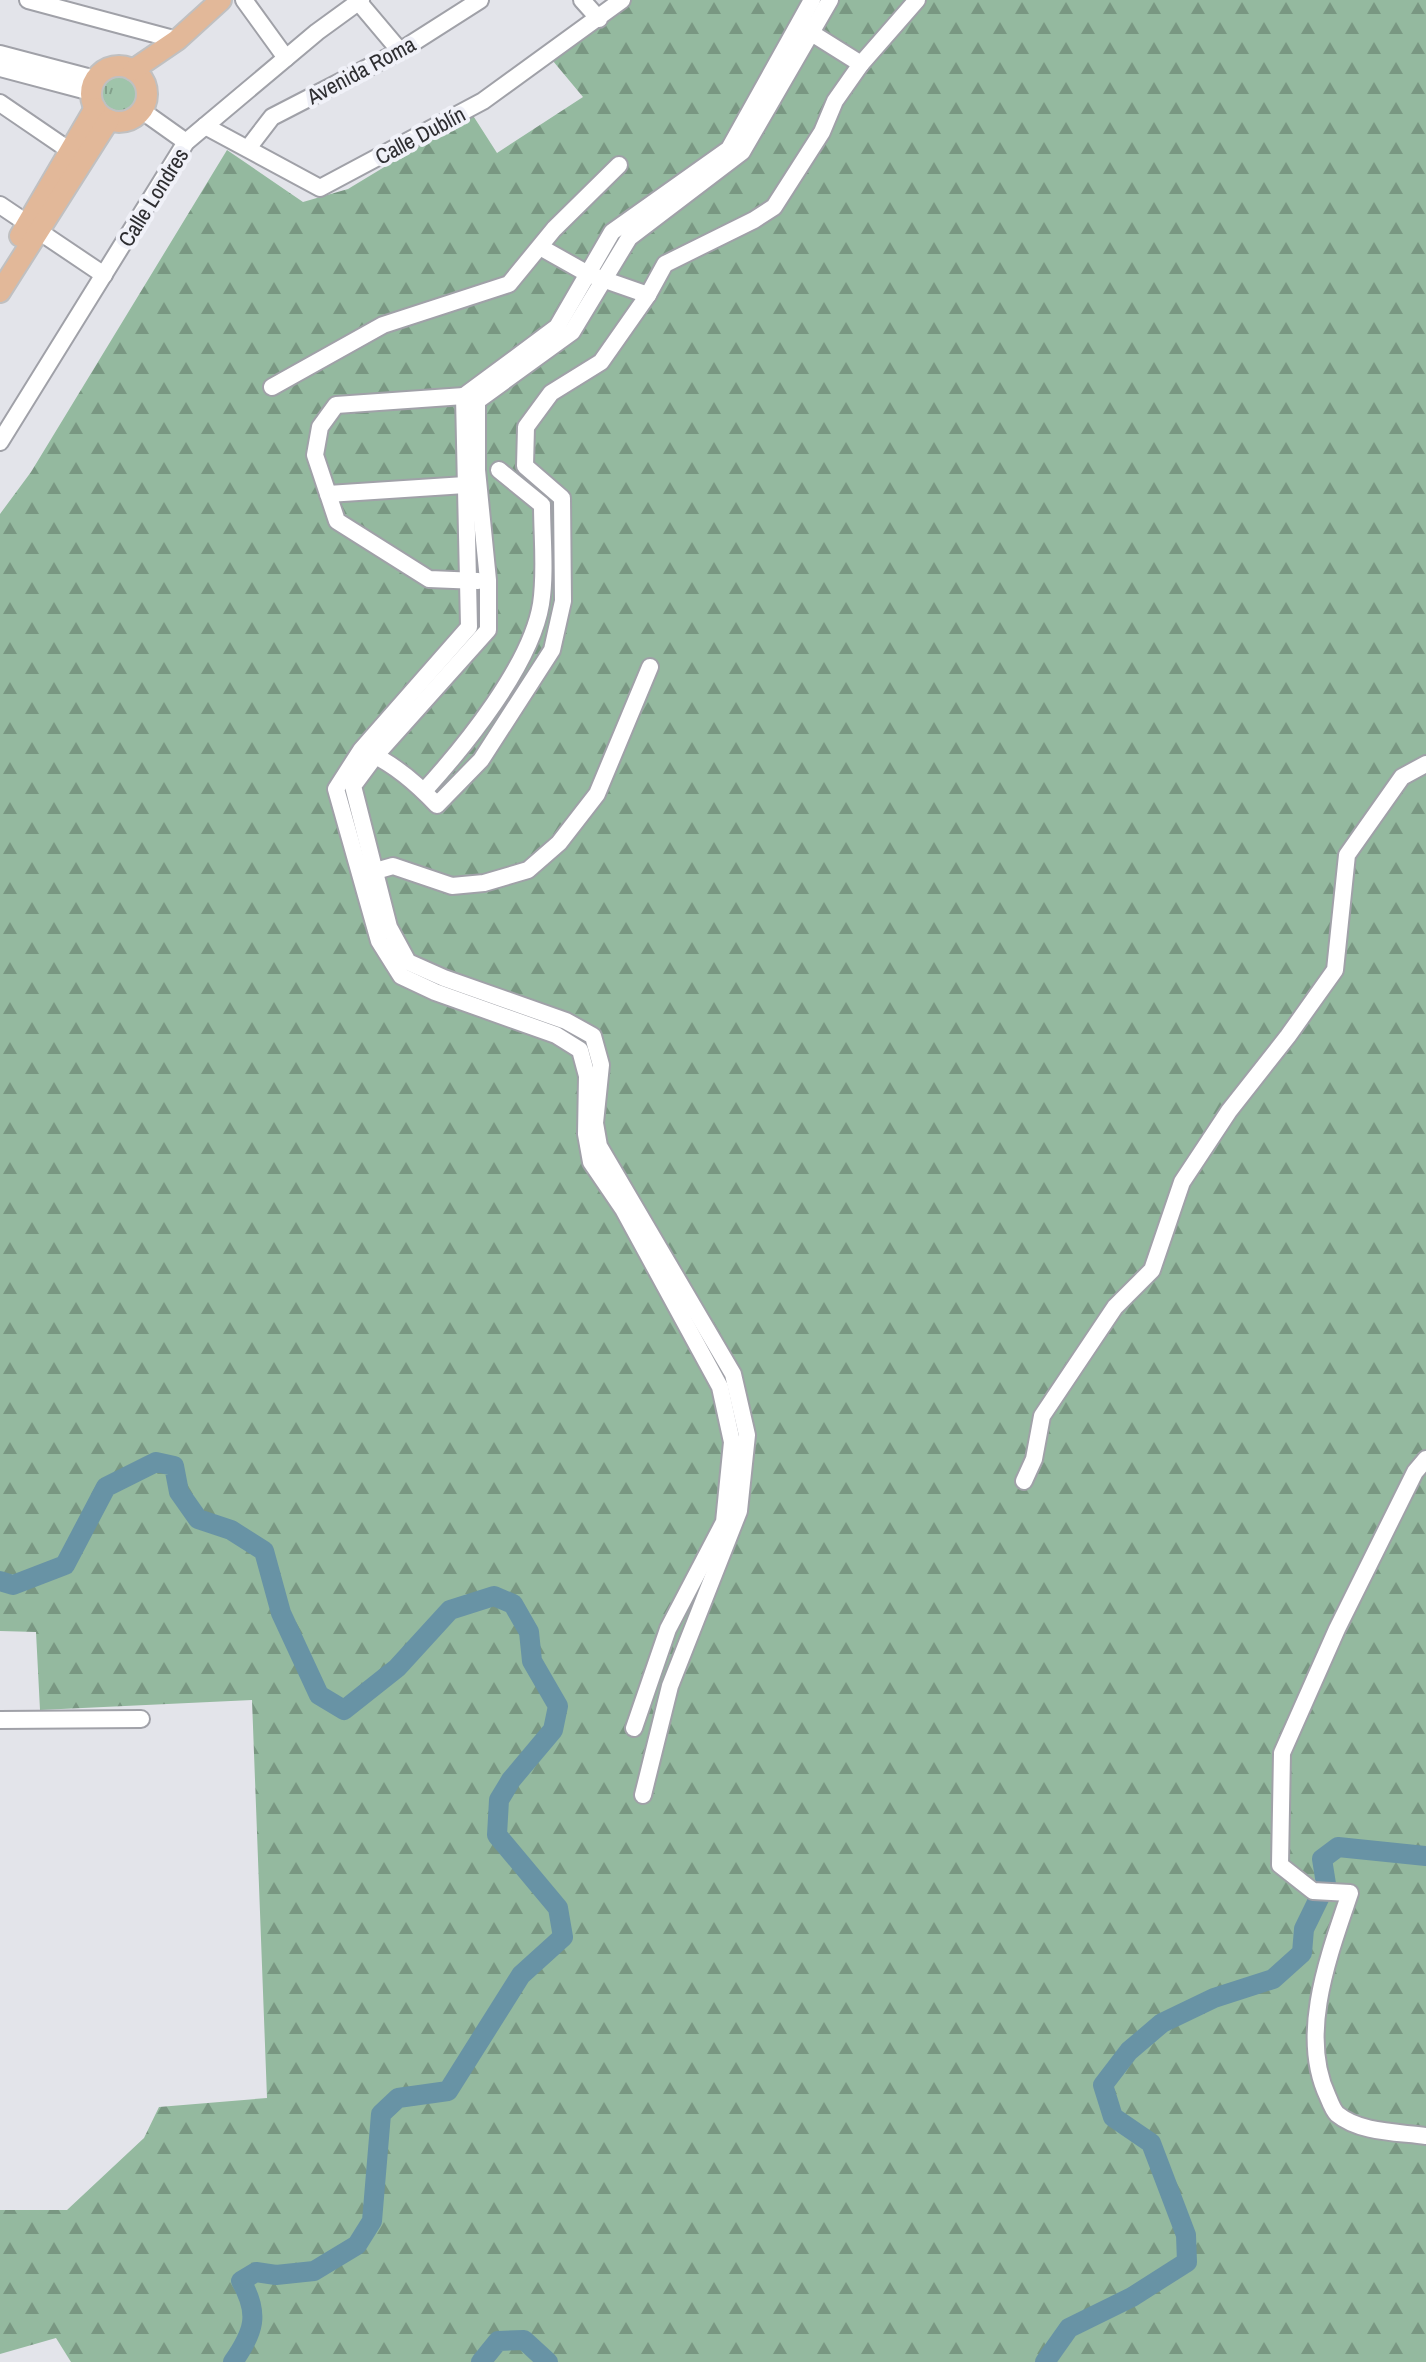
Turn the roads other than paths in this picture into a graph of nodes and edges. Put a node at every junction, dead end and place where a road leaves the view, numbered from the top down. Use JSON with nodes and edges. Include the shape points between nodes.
{"nodes":[{"id":1,"x":28,"y":0,"type":"edge"},
{"id":2,"x":221,"y":0,"type":"edge"},
{"id":3,"x":244,"y":0,"type":"edge"},
{"id":4,"x":480,"y":0,"type":"edge"},
{"id":5,"x":582,"y":0,"type":"edge"},
{"id":6,"x":622,"y":0,"type":"edge"},
{"id":7,"x":812,"y":0,"type":"edge"},
{"id":8,"x":830,"y":0,"type":"edge"},
{"id":9,"x":917,"y":0,"type":"edge"},
{"id":10,"x":359,"y":1,"type":"edge"},
{"id":11,"x":599,"y":19,"type":"junction"},
{"id":12,"x":805,"y":29,"type":"junction"},
{"id":13,"x":177,"y":40,"type":"junction"},
{"id":14,"x":400,"y":51,"type":"junction"},
{"id":15,"x":0,"y":54,"type":"edge"},
{"id":16,"x":286,"y":58,"type":"junction"},
{"id":17,"x":861,"y":64,"type":"junction"},
{"id":18,"x":0,"y":68,"type":"edge"},
{"id":19,"x":136,"y":72,"type":"junction"},
{"id":20,"x":97,"y":100,"type":"junction"},
{"id":21,"x":0,"y":103,"type":"edge"},
{"id":22,"x":141,"y":110,"type":"junction"},
{"id":23,"x":205,"y":126,"type":"junction"},
{"id":24,"x":186,"y":142,"type":"junction"},
{"id":25,"x":249,"y":147,"type":"junction"},
{"id":26,"x":78,"y":156,"type":"junction"},
{"id":27,"x":619,"y":165,"type":"dead end"},
{"id":28,"x":0,"y":205,"type":"edge"},
{"id":29,"x":35,"y":226,"type":"junction"},
{"id":30,"x":540,"y":247,"type":"junction"},
{"id":31,"x":0,"y":268,"type":"edge"},
{"id":32,"x":588,"y":274,"type":"junction"},
{"id":33,"x":104,"y":275,"type":"junction"},
{"id":34,"x":605,"y":280,"type":"junction"},
{"id":35,"x":0,"y":292,"type":"edge"},
{"id":36,"x":648,"y":295,"type":"junction"},
{"id":37,"x":272,"y":387,"type":"dead end"},
{"id":38,"x":464,"y":396,"type":"junction"},
{"id":39,"x":0,"y":442,"type":"edge"},
{"id":40,"x":525,"y":466,"type":"junction"},
{"id":41,"x":499,"y":470,"type":"junction"},
{"id":42,"x":469,"y":475,"type":"junction"},
{"id":43,"x":328,"y":494,"type":"junction"},
{"id":44,"x":488,"y":580,"type":"junction"},
{"id":45,"x":469,"y":581,"type":"junction"},
{"id":46,"x":650,"y":667,"type":"dead end"},
{"id":47,"x":368,"y":752,"type":"junction"},
{"id":48,"x":1426,"y":764,"type":"edge"},
{"id":49,"x":424,"y":791,"type":"junction"},
{"id":50,"x":368,"y":873,"type":"junction"},
{"id":51,"x":1426,"y":1459,"type":"edge"},
{"id":52,"x":1024,"y":1481,"type":"dead end"},
{"id":53,"x":141,"y":1719,"type":"dead end"},
{"id":54,"x":0,"y":1720,"type":"edge"},
{"id":55,"x":634,"y":1728,"type":"dead end"},
{"id":56,"x":643,"y":1795,"type":"dead end"},
{"id":57,"x":1426,"y":2136,"type":"edge"}],
"edges":[{"from":1,"to":13,"type":"street"},
{"from":2,"to":13,"type":"main road"},
{"from":3,"to":16,"type":"street"},
{"from":4,"to":14,"type":"street","name":"Avenida Roma"},
{"from":5,"to":11,"type":"street"},
{"from":6,"to":11,"type":"street","name":"Calle Dublín"},
{"from":7,"to":12,"type":"street"},
{"from":8,"to":12,"type":"street"},
{"from":9,"to":17,"type":"street"},
{"from":10,"to":14,"type":"street"},
{"from":10,"to":16,"type":"street","name":"Calle Londres"},
{"from":11,"to":25,"type":"street","name":"Calle Dublín","via":[[483,101],[320,188]]},
{"from":12,"to":17,"type":"street"},
{"from":12,"to":32,"type":"street","via":[[729,149],[612,232]]},
{"from":12,"to":34,"type":"street","via":[[742,152],[629,238]]},
{"from":13,"to":19,"type":"main road"},
{"from":14,"to":25,"type":"street","name":"Avenida Roma","via":[[272,117]]},
{"from":15,"to":20,"type":"street"},
{"from":16,"to":23,"type":"street","name":"Calle Londres"},
{"from":17,"to":36,"type":"street","via":[[774,207],[665,264]]},
{"from":18,"to":20,"type":"street"},
{"from":19,"to":20,"type":"main road","via":[[108,68]]},
{"from":19,"to":22,"type":"main road","via":[[146,93]]},
{"from":20,"to":22,"type":"main road","via":[[127,120]]},
{"from":20,"to":26,"type":"main road"},
{"from":21,"to":26,"type":"street"},
{"from":22,"to":24,"type":"street"},
{"from":23,"to":24,"type":"street","name":"Calle Londres"},
{"from":23,"to":25,"type":"street","name":"Calle Dublín"},
{"from":24,"to":33,"type":"street","name":"Calle Londres"},
{"from":26,"to":29,"type":"main road"},
{"from":27,"to":30,"type":"street"},
{"from":28,"to":29,"type":"street"},
{"from":29,"to":31,"type":"main road"},
{"from":29,"to":33,"type":"street"},
{"from":29,"to":35,"type":"main road"},
{"from":30,"to":32,"type":"street"},
{"from":30,"to":37,"type":"street","via":[[509,284],[383,325]]},
{"from":32,"to":34,"type":"street"},
{"from":32,"to":38,"type":"street","via":[[557,327]]},
{"from":33,"to":39,"type":"street","name":"Calle Londres"},
{"from":34,"to":36,"type":"street"},
{"from":34,"to":42,"type":"street","via":[[572,332],[477,401]]},
{"from":36,"to":40,"type":"street","via":[[601,362],[551,393],[526,427]]},
{"from":38,"to":42,"type":"street"},
{"from":38,"to":43,"type":"street","via":[[336,405],[320,427],[315,455]]},
{"from":40,"to":41,"type":"street"},
{"from":40,"to":49,"type":"street","via":[[562,498],[563,601],[552,650],[481,760],[437,805]]},
{"from":41,"to":42,"type":"street"},
{"from":41,"to":49,"type":"street","via":[[542,505],[541,603],[531,643],[464,748]]},
{"from":42,"to":43,"type":"street"},
{"from":42,"to":44,"type":"street"},
{"from":42,"to":45,"type":"street"},
{"from":43,"to":45,"type":"street","via":[[337,521],[429,579]]},
{"from":44,"to":45,"type":"street"},
{"from":44,"to":47,"type":"street","via":[[488,630]]},
{"from":45,"to":47,"type":"street","via":[[469,627]]},
{"from":46,"to":50,"type":"street","via":[[597,794],[559,843],[528,870],[452,886],[393,866]]},
{"from":47,"to":49,"type":"street"},
{"from":47,"to":50,"type":"street","via":[[336,789]]},
{"from":48,"to":52,"type":"street","via":[[1402,777],[1347,855],[1335,970],[1182,1182],[1152,1270],[1115,1307],[1042,1416]]},
{"from":50,"to":55,"type":"street","via":[[379,941],[401,976],[556,1035],[580,1050],[587,1076],[591,1162],[623,1209],[720,1387],[732,1442],[724,1522],[668,1629]]},
{"from":50,"to":56,"type":"street","via":[[408,962],[593,1036],[601,1065],[595,1123],[599,1146],[733,1374],[747,1435],[739,1511],[670,1686]]},
{"from":51,"to":57,"type":"street","via":[[1337,1629],[1282,1753],[1280,1865],[1313,1891],[1350,1893],[1324,1972],[1314,2053],[1335,2113],[1366,2127]]},
{"from":53,"to":54,"type":"street"}]}
